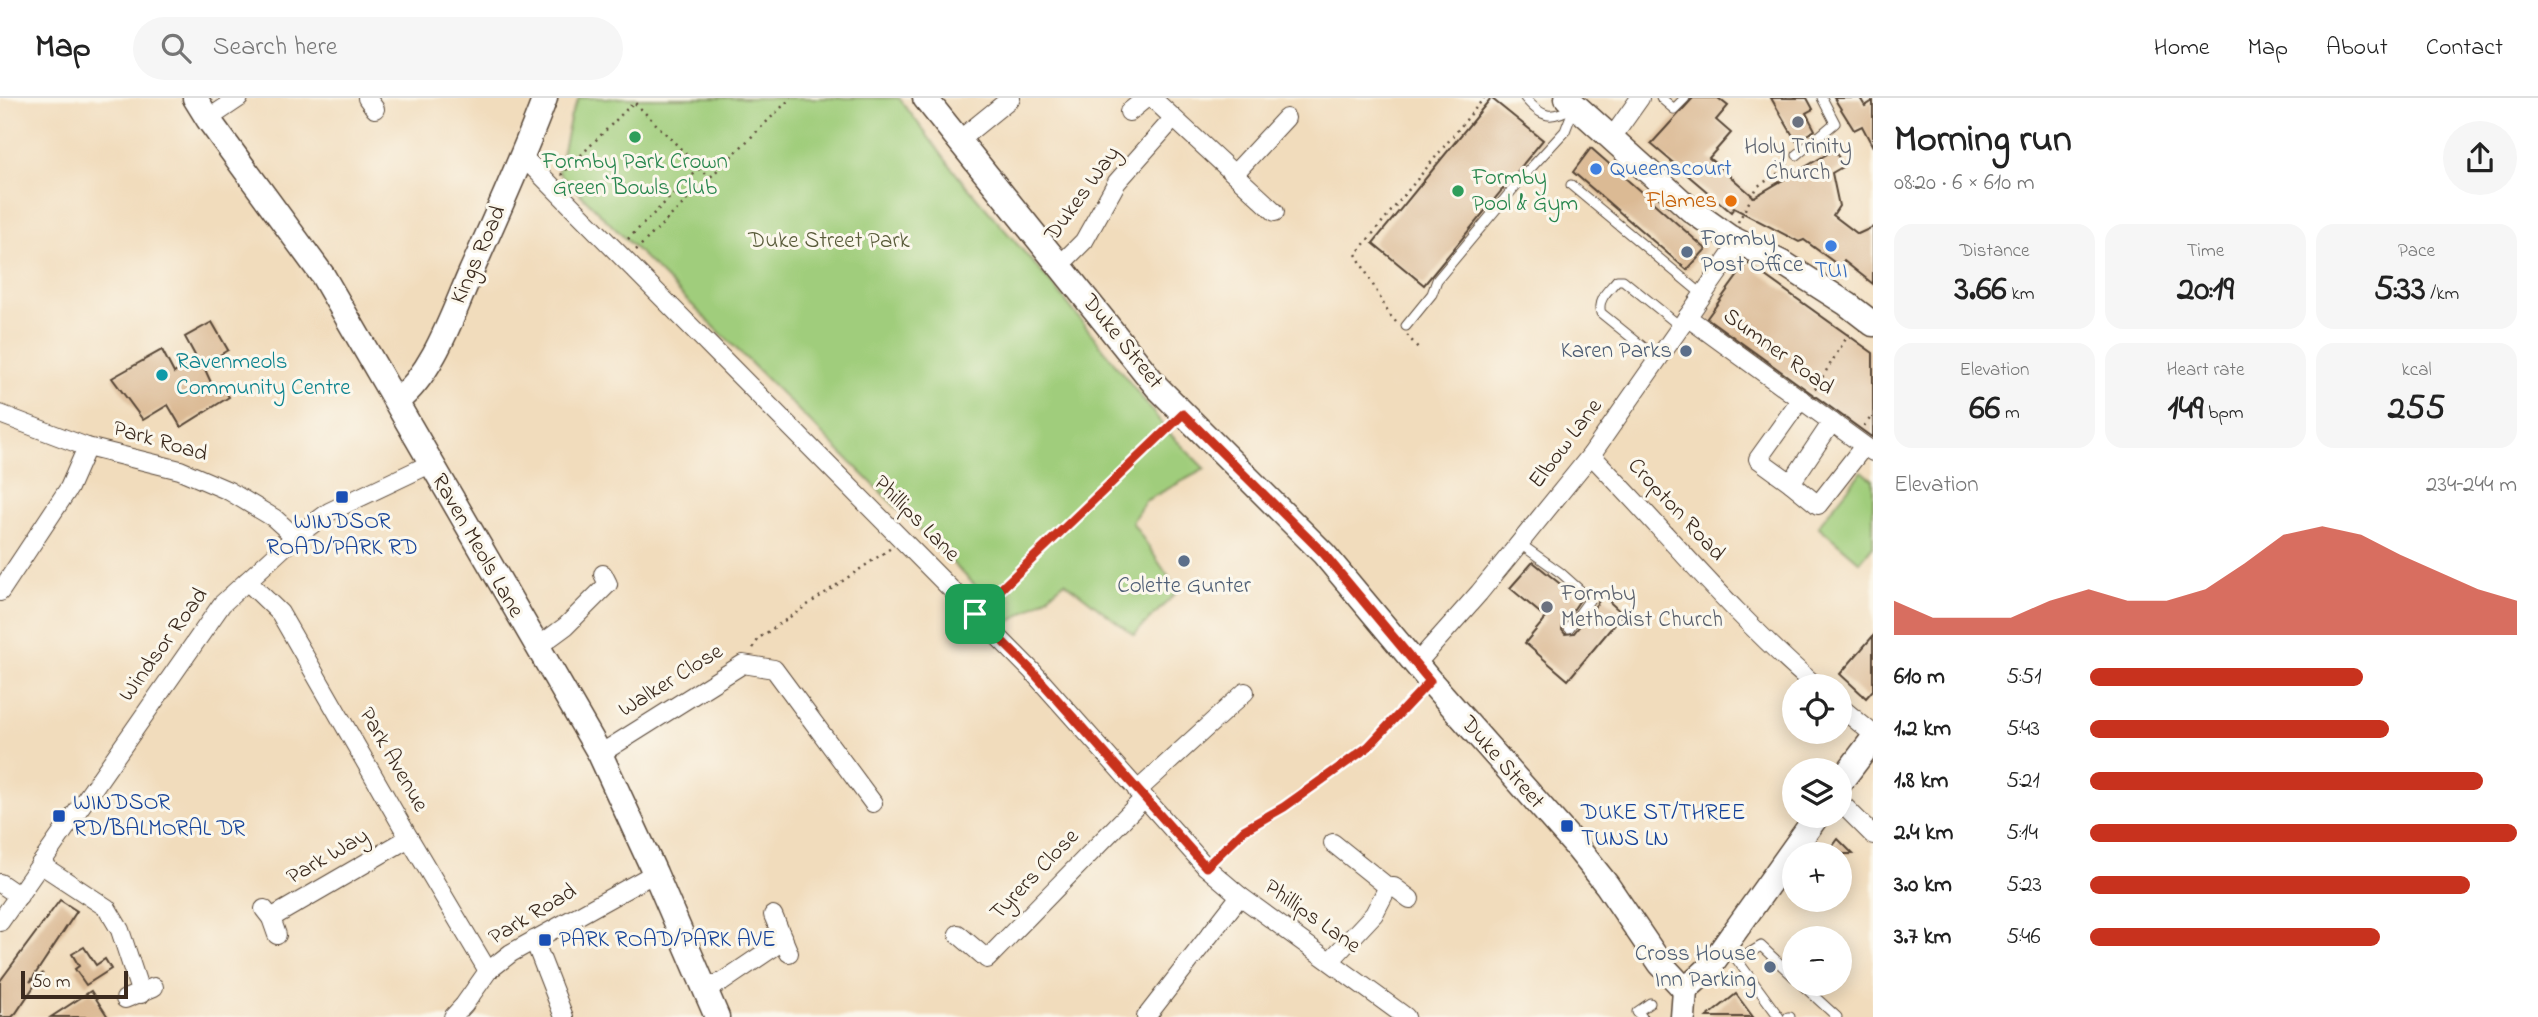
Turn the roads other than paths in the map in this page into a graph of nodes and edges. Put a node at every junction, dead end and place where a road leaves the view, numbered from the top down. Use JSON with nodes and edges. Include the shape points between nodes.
{"nodes":[{"id":1,"x":195,"y":98,"type":"edge"},
{"id":2,"x":239,"y":98,"type":"edge"},
{"id":3,"x":545,"y":98,"type":"edge"},
{"id":4,"x":925,"y":98,"type":"edge"},
{"id":5,"x":1011,"y":98,"type":"edge"},
{"id":6,"x":1146,"y":98,"type":"edge"},
{"id":7,"x":1152,"y":98,"type":"edge"},
{"id":8,"x":1525,"y":98,"type":"edge"},
{"id":9,"x":1640,"y":98,"type":"edge"},
{"id":10,"x":1661,"y":98,"type":"edge"},
{"id":11,"x":1685,"y":98,"type":"edge"},
{"id":12,"x":1822,"y":98,"type":"edge"},
{"id":13,"x":1571,"y":102,"type":"edge"},
{"id":14,"x":1129,"y":112,"type":"dead end"},
{"id":15,"x":1286,"y":118,"type":"dead end"},
{"id":16,"x":208,"y":119,"type":"junction"},
{"id":17,"x":1173,"y":119,"type":"junction"},
{"id":18,"x":1611,"y":139,"type":"junction"},
{"id":19,"x":958,"y":141,"type":"junction"},
{"id":20,"x":1797,"y":155,"type":"road end"},
{"id":21,"x":523,"y":157,"type":"junction"},
{"id":22,"x":1235,"y":173,"type":"junction"},
{"id":23,"x":1571,"y":186,"type":"dead end"},
{"id":24,"x":1275,"y":212,"type":"dead end"},
{"id":25,"x":1734,"y":240,"type":"junction"},
{"id":26,"x":1059,"y":266,"type":"junction"},
{"id":27,"x":1703,"y":295,"type":"junction"},
{"id":28,"x":1867,"y":319,"type":"edge"},
{"id":29,"x":1684,"y":322,"type":"junction"},
{"id":30,"x":1402,"y":327,"type":"road end"},
{"id":31,"x":1658,"y":359,"type":"junction"},
{"id":32,"x":397,"y":401,"type":"junction"},
{"id":33,"x":1804,"y":401,"type":"junction"},
{"id":34,"x":0,"y":414,"type":"edge"},
{"id":35,"x":1832,"y":422,"type":"junction"},
{"id":36,"x":87,"y":447,"type":"junction"},
{"id":37,"x":1869,"y":449,"type":"edge"},
{"id":38,"x":1591,"y":455,"type":"junction"},
{"id":39,"x":430,"y":464,"type":"junction"},
{"id":40,"x":1791,"y":483,"type":"junction"},
{"id":41,"x":295,"y":537,"type":"junction"},
{"id":42,"x":1519,"y":543,"type":"junction"},
{"id":43,"x":603,"y":574,"type":"dead end"},
{"id":44,"x":247,"y":581,"type":"junction"},
{"id":45,"x":0,"y":592,"type":"edge"},
{"id":46,"x":1569,"y":628,"type":"dead end"},
{"id":47,"x":536,"y":648,"type":"junction"},
{"id":48,"x":1423,"y":672,"type":"junction"},
{"id":49,"x":1803,"y":674,"type":"edge"},
{"id":50,"x":1245,"y":691,"type":"dead end"},
{"id":51,"x":1852,"y":718,"type":"edge"},
{"id":52,"x":1873,"y":737,"type":"edge"},
{"id":53,"x":600,"y":754,"type":"junction"},
{"id":54,"x":1852,"y":766,"type":"edge"},
{"id":55,"x":1140,"y":795,"type":"junction"},
{"id":56,"x":873,"y":803,"type":"dead end"},
{"id":57,"x":1852,"y":814,"type":"edge"},
{"id":58,"x":1809,"y":828,"type":"edge"},
{"id":59,"x":1873,"y":835,"type":"edge"},
{"id":60,"x":409,"y":838,"type":"junction"},
{"id":61,"x":1333,"y":843,"type":"dead end"},
{"id":62,"x":40,"y":864,"type":"junction"},
{"id":63,"x":655,"y":873,"type":"junction"},
{"id":64,"x":0,"y":883,"type":"edge"},
{"id":65,"x":1388,"y":887,"type":"junction"},
{"id":66,"x":19,"y":896,"type":"junction"},
{"id":67,"x":1240,"y":896,"type":"junction"},
{"id":68,"x":1410,"y":899,"type":"dead end"},
{"id":69,"x":773,"y":915,"type":"dead end"},
{"id":70,"x":0,"y":922,"type":"edge"},
{"id":71,"x":958,"y":934,"type":"dead end"},
{"id":72,"x":277,"y":936,"type":"dead end"},
{"id":73,"x":534,"y":940,"type":"junction"},
{"id":74,"x":1726,"y":953,"type":"junction"},
{"id":75,"x":1331,"y":960,"type":"junction"},
{"id":76,"x":1782,"y":966,"type":"edge"},
{"id":77,"x":488,"y":971,"type":"junction"},
{"id":78,"x":704,"y":988,"type":"junction"},
{"id":79,"x":1685,"y":990,"type":"junction"},
{"id":80,"x":140,"y":993,"type":"dead end"},
{"id":81,"x":1814,"y":996,"type":"edge"},
{"id":82,"x":1650,"y":1003,"type":"dead end"},
{"id":83,"x":453,"y":1017,"type":"edge"},
{"id":84,"x":564,"y":1017,"type":"edge"},
{"id":85,"x":717,"y":1017,"type":"edge"},
{"id":86,"x":1146,"y":1017,"type":"edge"},
{"id":87,"x":1406,"y":1017,"type":"edge"},
{"id":88,"x":1642,"y":1017,"type":"edge"},
{"id":89,"x":1683,"y":1017,"type":"edge"},
{"id":90,"x":1779,"y":1017,"type":"edge"},
{"id":91,"x":1838,"y":1017,"type":"edge"}],
"edges":[{"from":1,"to":16,"type":"street","name":"Raven Meols Lane"},
{"from":2,"to":16,"type":"street"},
{"from":3,"to":21,"type":"street","name":"Kings Road"},
{"from":4,"to":19,"type":"street","name":"Duke Street"},
{"from":5,"to":19,"type":"street"},
{"from":6,"to":14,"type":"street"},
{"from":7,"to":17,"type":"street"},
{"from":8,"to":13,"type":"lane","via":[[1545,115],[1558,116]]},
{"from":9,"to":18,"type":"street"},
{"from":10,"to":11,"type":"lane","via":[[1674,109]]},
{"from":12,"to":20,"type":"lane","via":[[1835,122]]},
{"from":13,"to":18,"type":"street"},
{"from":13,"to":30,"type":"lane","via":[[1565,131]]},
{"from":15,"to":22,"type":"street"},
{"from":16,"to":32,"type":"street","name":"Raven Meols Lane","via":[[323,276]]},
{"from":17,"to":22,"type":"street"},
{"from":17,"to":26,"type":"street","name":"Dukes Way","via":[[1118,182],[1084,241]]},
{"from":18,"to":25,"type":"street","via":[[1691,210]]},
{"from":19,"to":26,"type":"street","name":"Duke Street"},
{"from":21,"to":32,"type":"street","name":"Kings Road","via":[[421,378]]},
{"from":21,"to":55,"type":"street","name":"Phillips Lane","via":[[1032,671]]},
{"from":22,"to":24,"type":"street"},
{"from":23,"to":27,"type":"lane"},
{"from":25,"to":27,"type":"street","name":"Elbow Lane"},
{"from":25,"to":28,"type":"street","via":[[1786,265]]},
{"from":26,"to":48,"type":"street","name":"Duke Street","via":[[1157,387],[1324,554]]},
{"from":27,"to":29,"type":"street","name":"Elbow Lane"},
{"from":29,"to":31,"type":"street","name":"Elbow Lane"},
{"from":29,"to":31,"type":"lane","via":[[1623,280],[1617,280],[1601,301],[1601,313]]},
{"from":29,"to":33,"type":"street","name":"Sumner Road"},
{"from":31,"to":38,"type":"street","name":"Elbow Lane"},
{"from":32,"to":39,"type":"street","name":"Raven Meols Lane"},
{"from":33,"to":35,"type":"street","name":"Sumner Road"},
{"from":33,"to":40,"type":"street","via":[[1758,459]]},
{"from":34,"to":36,"type":"street","name":"Park Road"},
{"from":35,"to":37,"type":"street","name":"Sumner Road"},
{"from":35,"to":40,"type":"street"},
{"from":36,"to":41,"type":"street","name":"Park Road","via":[[180,470],[229,491],[274,518]]},
{"from":36,"to":45,"type":"street","via":[[69,488]]},
{"from":37,"to":40,"type":"street","via":[[1818,505]]},
{"from":38,"to":42,"type":"street","name":"Elbow Lane"},
{"from":38,"to":49,"type":"street","name":"Cropton Road","via":[[1748,625]]},
{"from":39,"to":41,"type":"street","name":"Windsor Road","via":[[329,512]]},
{"from":39,"to":47,"type":"street","name":"Raven Meols Lane"},
{"from":41,"to":44,"type":"street","name":"Windsor Road"},
{"from":42,"to":46,"type":"lane","via":[[1590,599]]},
{"from":42,"to":48,"type":"street","name":"Elbow Lane"},
{"from":43,"to":47,"type":"street","via":[[608,584]]},
{"from":44,"to":60,"type":"street","name":"Park Avenue","via":[[280,613]]},
{"from":44,"to":62,"type":"street","name":"Windsor Road","via":[[204,628]]},
{"from":47,"to":53,"type":"street","name":"Raven Meols Lane"},
{"from":48,"to":79,"type":"street","name":"Duke Street","via":[[1575,845],[1660,963]]},
{"from":50,"to":55,"type":"street"},
{"from":51,"to":52,"type":"street"},
{"from":52,"to":54,"type":"street"},
{"from":53,"to":56,"type":"street","name":"Walker Close","via":[[743,664],[774,669]]},
{"from":53,"to":63,"type":"street","name":"Raven Meols Lane"},
{"from":55,"to":67,"type":"street","name":"Phillips Lane","via":[[1206,867]]},
{"from":55,"to":71,"type":"street","name":"Tyrers Close","via":[[987,959]]},
{"from":57,"to":59,"type":"street"},
{"from":58,"to":74,"type":"street"},
{"from":60,"to":72,"type":"street","name":"Park Way","via":[[268,913]]},
{"from":60,"to":77,"type":"street","name":"Park Avenue"},
{"from":61,"to":65,"type":"street"},
{"from":62,"to":66,"type":"street","name":"Windsor Road"},
{"from":62,"to":80,"type":"street","via":[[107,908],[120,930]]},
{"from":63,"to":73,"type":"street","name":"Park Road"},
{"from":63,"to":78,"type":"street","name":"Raven Meols Lane"},
{"from":64,"to":66,"type":"street"},
{"from":65,"to":68,"type":"street"},
{"from":65,"to":75,"type":"street","via":[[1374,914]]},
{"from":66,"to":70,"type":"street","name":"Windsor Road"},
{"from":67,"to":75,"type":"street","name":"Phillips Lane"},
{"from":67,"to":86,"type":"street"},
{"from":69,"to":78,"type":"street","via":[[786,946]]},
{"from":73,"to":77,"type":"street","name":"Park Road"},
{"from":73,"to":84,"type":"street"},
{"from":74,"to":76,"type":"lane","via":[[1746,955],[1761,946]]},
{"from":74,"to":79,"type":"street"},
{"from":74,"to":90,"type":"lane"},
{"from":75,"to":87,"type":"street","name":"Phillips Lane"},
{"from":77,"to":83,"type":"street","name":"Park Road"},
{"from":78,"to":85,"type":"street","name":"Raven Meols Lane"},
{"from":79,"to":89,"type":"street"},
{"from":81,"to":91,"type":"lane"},
{"from":82,"to":88,"type":"lane","via":[[1637,1012]]}]}
